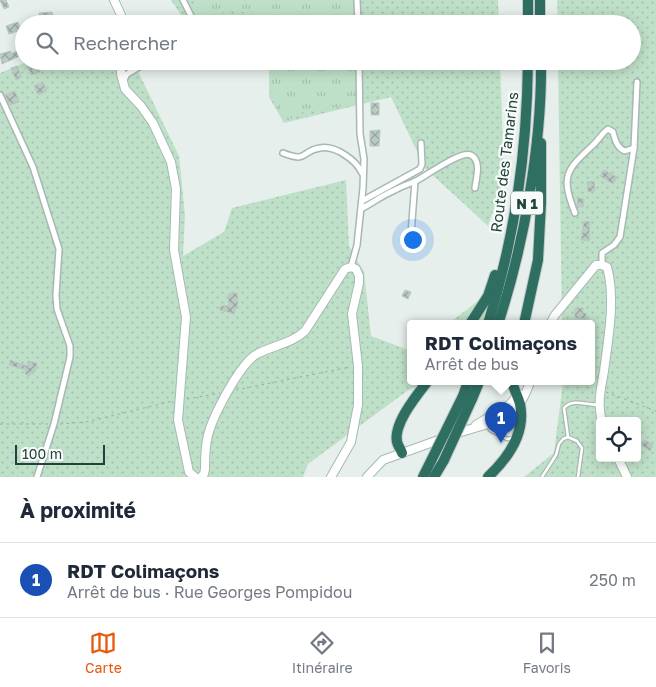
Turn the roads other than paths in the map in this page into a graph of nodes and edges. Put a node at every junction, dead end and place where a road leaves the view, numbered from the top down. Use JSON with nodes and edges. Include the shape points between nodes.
{"nodes":[{"id":1,"x":114,"y":0,"type":"edge"},
{"id":2,"x":183,"y":0,"type":"edge"},
{"id":3,"x":357,"y":0,"type":"edge"},
{"id":4,"x":528,"y":0,"type":"edge"},
{"id":5,"x":540,"y":0,"type":"edge"},
{"id":6,"x":121,"y":15,"type":"edge"},
{"id":7,"x":190,"y":15,"type":"edge"},
{"id":8,"x":358,"y":15,"type":"edge"},
{"id":9,"x":528,"y":15,"type":"edge"},
{"id":10,"x":540,"y":15,"type":"edge"},
{"id":11,"x":120,"y":70,"type":"edge"},
{"id":12,"x":134,"y":70,"type":"edge"},
{"id":13,"x":359,"y":70,"type":"edge"},
{"id":14,"x":528,"y":70,"type":"edge"},
{"id":15,"x":541,"y":70,"type":"edge"},
{"id":16,"x":541,"y":79,"type":"junction"},
{"id":17,"x":123,"y":82,"type":"junction"},
{"id":18,"x":637,"y":82,"type":"dead end"},
{"id":19,"x":0,"y":95,"type":"edge"},
{"id":20,"x":421,"y":142,"type":"dead end"},
{"id":21,"x":634,"y":148,"type":"junction"},
{"id":22,"x":283,"y":153,"type":"dead end"},
{"id":23,"x":363,"y":176,"type":"junction"},
{"id":24,"x":416,"y":181,"type":"junction"},
{"id":25,"x":475,"y":188,"type":"dead end"},
{"id":26,"x":519,"y":188,"type":"junction"},
{"id":27,"x":362,"y":201,"type":"junction"},
{"id":28,"x":361,"y":209,"type":"junction"},
{"id":29,"x":575,"y":213,"type":"dead end"},
{"id":30,"x":411,"y":234,"type":"dead end"},
{"id":31,"x":602,"y":265,"type":"junction"},
{"id":32,"x":351,"y":267,"type":"junction"},
{"id":33,"x":473,"y":320,"type":"edge"},
{"id":34,"x":489,"y":320,"type":"edge"},
{"id":35,"x":499,"y":320,"type":"edge"},
{"id":36,"x":525,"y":320,"type":"edge"},
{"id":37,"x":553,"y":320,"type":"edge"},
{"id":38,"x":425,"y":385,"type":"edge"},
{"id":39,"x":468,"y":385,"type":"edge"},
{"id":40,"x":477,"y":385,"type":"edge"},
{"id":41,"x":513,"y":385,"type":"edge"},
{"id":42,"x":526,"y":385,"type":"edge"},
{"id":43,"x":468,"y":397,"type":"junction"},
{"id":44,"x":518,"y":400,"type":"junction"},
{"id":45,"x":599,"y":405,"type":"junction"},
{"id":46,"x":492,"y":416,"type":"junction"},
{"id":47,"x":601,"y":417,"type":"edge"},
{"id":48,"x":520,"y":419,"type":"junction"},
{"id":49,"x":488,"y":425,"type":"junction"},
{"id":50,"x":468,"y":429,"type":"junction"},
{"id":51,"x":568,"y":437,"type":"junction"},
{"id":52,"x":402,"y":453,"type":"junction"},
{"id":53,"x":620,"y":462,"type":"edge"},
{"id":54,"x":37,"y":477,"type":"edge"},
{"id":55,"x":195,"y":477,"type":"edge"},
{"id":56,"x":201,"y":477,"type":"edge"},
{"id":57,"x":331,"y":477,"type":"edge"},
{"id":58,"x":367,"y":477,"type":"edge"},
{"id":59,"x":373,"y":477,"type":"edge"},
{"id":60,"x":423,"y":477,"type":"edge"},
{"id":61,"x":434,"y":477,"type":"edge"},
{"id":62,"x":488,"y":477,"type":"edge"},
{"id":63,"x":542,"y":477,"type":"edge"},
{"id":64,"x":578,"y":477,"type":"edge"},
{"id":65,"x":627,"y":477,"type":"edge"}],
"edges":[{"from":1,"to":6,"type":"main road"},
{"from":2,"to":7,"type":"street"},
{"from":3,"to":8,"type":"street"},
{"from":4,"to":9,"type":"highway"},
{"from":5,"to":10,"type":"highway"},
{"from":11,"to":17,"type":"main road"},
{"from":12,"to":17,"type":"street"},
{"from":13,"to":23,"type":"street"},
{"from":14,"to":26,"type":"highway","name":"Route des Tamarins","number":"N 1"},
{"from":15,"to":16,"type":"highway","name":"Route des Tamarins","number":"N 1"},
{"from":16,"to":35,"type":"highway","name":"Route des Tamarins","number":"N 1","via":[[526,211]]},
{"from":16,"to":36,"type":"highway","via":[[538,260]]},
{"from":17,"to":55,"type":"main road","via":[[125,89],[153,123],[171,162],[176,189],[174,250],[186,317],[178,420],[189,472]]},
{"from":18,"to":21,"type":"street"},
{"from":19,"to":54,"type":"street","via":[[33,167],[58,250],[57,309],[70,346],[59,405]]},
{"from":20,"to":27,"type":"street","via":[[420,169]]},
{"from":21,"to":29,"type":"street","via":[[621,150],[613,132],[608,129],[575,161],[567,180]]},
{"from":21,"to":31,"type":"street","via":[[620,237],[602,253]]},
{"from":22,"to":23,"type":"street","via":[[301,158],[321,147],[332,148],[359,167]]},
{"from":23,"to":27,"type":"street"},
{"from":24,"to":25,"type":"street","via":[[467,154],[475,159],[478,166]]},
{"from":24,"to":28,"type":"street"},
{"from":24,"to":30,"type":"street"},
{"from":26,"to":33,"type":"highway","via":[[493,284]]},
{"from":26,"to":34,"type":"highway","name":"Route des Tamarins","number":"N 1","via":[[514,226]]},
{"from":27,"to":28,"type":"street"},
{"from":28,"to":32,"type":"street"},
{"from":31,"to":37,"type":"main road","via":[[591,270]]},
{"from":31,"to":45,"type":"main road","via":[[607,267],[609,275],[610,310]]},
{"from":32,"to":56,"type":"main road","via":[[345,270],[298,337],[257,354],[241,368],[212,424]]},
{"from":32,"to":57,"type":"main road","via":[[359,276],[352,314],[358,366],[358,405],[351,442]]},
{"from":38,"to":52,"type":"highway","via":[[407,409],[398,430],[396,441]]},
{"from":39,"to":43,"type":"highway"},
{"from":40,"to":43,"type":"highway"},
{"from":41,"to":44,"type":"highway"},
{"from":42,"to":44,"type":"main road"},
{"from":43,"to":60,"type":"highway","bridge":true},
{"from":43,"to":61,"type":"highway","bridge":true,"via":[[444,460]]},
{"from":44,"to":46,"type":"main road"},
{"from":44,"to":48,"type":"highway"},
{"from":44,"to":49,"type":"main road","via":[[510,413]]},
{"from":45,"to":47,"type":"main road"},
{"from":45,"to":51,"type":"lane","via":[[567,404],[564,408]]},
{"from":46,"to":49,"type":"lane"},
{"from":46,"to":50,"type":"main road"},
{"from":48,"to":49,"type":"lane","via":[[511,440],[490,430]]},
{"from":48,"to":62,"type":"highway","via":[[513,446]]},
{"from":49,"to":50,"type":"main road"},
{"from":50,"to":52,"type":"main road"},
{"from":51,"to":63,"type":"lane","via":[[559,444]]},
{"from":51,"to":64,"type":"lane","via":[[582,448]]},
{"from":52,"to":58,"type":"main road","via":[[383,460]]},
{"from":52,"to":59,"type":"main road"},
{"from":53,"to":65,"type":"main road"}]}
